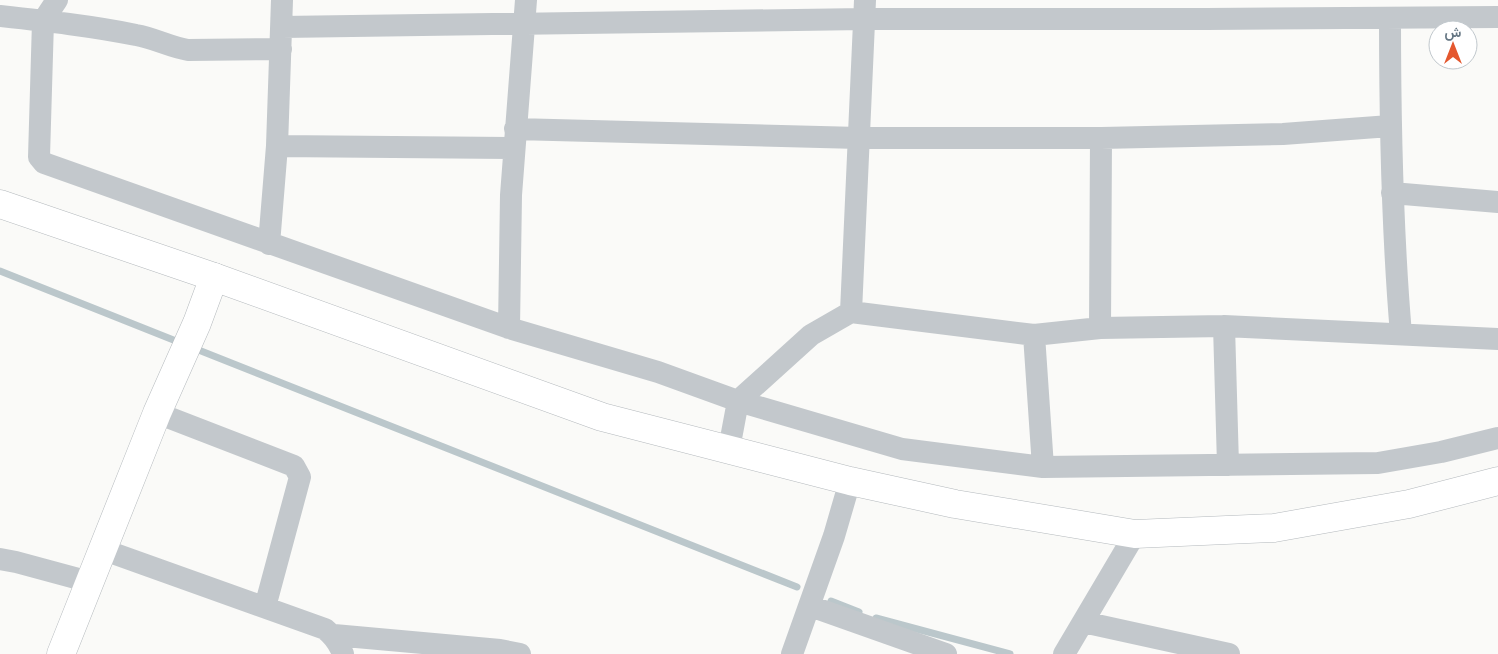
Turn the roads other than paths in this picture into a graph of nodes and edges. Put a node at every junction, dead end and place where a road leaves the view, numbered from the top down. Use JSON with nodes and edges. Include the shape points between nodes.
{"nodes":[{"id":1,"x":58,"y":0,"type":"edge"},
{"id":2,"x":282,"y":0,"type":"edge"},
{"id":3,"x":526,"y":0,"type":"edge"},
{"id":4,"x":865,"y":9,"type":"edge"},
{"id":5,"x":1206,"y":10,"type":"edge"},
{"id":6,"x":0,"y":16,"type":"edge"},
{"id":7,"x":1498,"y":17,"type":"edge"},
{"id":8,"x":1390,"y":18,"type":"junction"},
{"id":9,"x":43,"y":21,"type":"junction"},
{"id":10,"x":525,"y":23,"type":"junction"},
{"id":11,"x":282,"y":27,"type":"junction"},
{"id":12,"x":281,"y":49,"type":"junction"},
{"id":13,"x":1390,"y":126,"type":"junction"},
{"id":14,"x":515,"y":138,"type":"junction"},
{"id":15,"x":859,"y":138,"type":"junction"},
{"id":16,"x":1100,"y":138,"type":"junction"},
{"id":17,"x":277,"y":146,"type":"junction"},
{"id":18,"x":1392,"y":193,"type":"junction"},
{"id":19,"x":1498,"y":202,"type":"edge"},
{"id":20,"x":0,"y":204,"type":"edge"},
{"id":21,"x":269,"y":244,"type":"junction"},
{"id":22,"x":214,"y":277,"type":"junction"},
{"id":23,"x":851,"y":312,"type":"junction"},
{"id":24,"x":1224,"y":326,"type":"junction"},
{"id":25,"x":509,"y":328,"type":"junction"},
{"id":26,"x":1100,"y":328,"type":"junction"},
{"id":27,"x":1401,"y":334,"type":"junction"},
{"id":28,"x":1034,"y":335,"type":"junction"},
{"id":29,"x":1498,"y":339,"type":"edge"},
{"id":30,"x":738,"y":401,"type":"junction"},
{"id":31,"x":157,"y":413,"type":"junction"},
{"id":32,"x":1498,"y":438,"type":"edge"},
{"id":33,"x":728,"y":449,"type":"junction"},
{"id":34,"x":1228,"y":465,"type":"junction"},
{"id":35,"x":1043,"y":467,"type":"junction"},
{"id":36,"x":850,"y":481,"type":"junction"},
{"id":37,"x":1498,"y":481,"type":"edge"},
{"id":38,"x":1134,"y":534,"type":"junction"},
{"id":39,"x":104,"y":550,"type":"junction"},
{"id":40,"x":0,"y":559,"type":"edge"},
{"id":41,"x":90,"y":582,"type":"junction"},
{"id":42,"x":810,"y":606,"type":"junction"},
{"id":43,"x":264,"y":607,"type":"junction"},
{"id":44,"x":1083,"y":622,"type":"junction"},
{"id":45,"x":338,"y":645,"type":"edge"},
{"id":46,"x":911,"y":648,"type":"edge"},
{"id":47,"x":61,"y":654,"type":"edge"},
{"id":48,"x":520,"y":654,"type":"edge"},
{"id":49,"x":792,"y":654,"type":"edge"},
{"id":50,"x":946,"y":654,"type":"edge"},
{"id":51,"x":1064,"y":654,"type":"edge"},
{"id":52,"x":1229,"y":654,"type":"edge"}],
"edges":[{"from":1,"to":9,"type":"street"},
{"from":2,"to":11,"type":"street"},
{"from":3,"to":10,"type":"street"},
{"from":4,"to":5,"type":"street"},
{"from":4,"to":10,"type":"street"},
{"from":4,"to":15,"type":"street"},
{"from":5,"to":8,"type":"street"},
{"from":6,"to":9,"type":"street"},
{"from":7,"to":8,"type":"street"},
{"from":8,"to":13,"type":"street"},
{"from":9,"to":12,"type":"street","via":[[138,35],[188,50]]},
{"from":9,"to":21,"type":"street","via":[[39,157],[44,163]]},
{"from":10,"to":11,"type":"street"},
{"from":10,"to":14,"type":"street"},
{"from":11,"to":12,"type":"street"},
{"from":12,"to":17,"type":"street"},
{"from":13,"to":16,"type":"street","via":[[1283,134]]},
{"from":13,"to":18,"type":"street"},
{"from":14,"to":15,"type":"street"},
{"from":14,"to":17,"type":"street"},
{"from":14,"to":25,"type":"street"},
{"from":15,"to":16,"type":"street"},
{"from":15,"to":23,"type":"street"},
{"from":16,"to":26,"type":"street"},
{"from":17,"to":21,"type":"street"},
{"from":18,"to":19,"type":"street"},
{"from":18,"to":27,"type":"street"},
{"from":20,"to":22,"type":"main road"},
{"from":21,"to":25,"type":"street"},
{"from":22,"to":31,"type":"main road"},
{"from":22,"to":33,"type":"main road","via":[[602,417]]},
{"from":23,"to":28,"type":"street"},
{"from":23,"to":30,"type":"street","via":[[812,334]]},
{"from":24,"to":26,"type":"street"},
{"from":24,"to":27,"type":"street"},
{"from":24,"to":34,"type":"street"},
{"from":25,"to":30,"type":"street","via":[[658,372]]},
{"from":26,"to":28,"type":"street"},
{"from":27,"to":29,"type":"street"},
{"from":28,"to":35,"type":"street"},
{"from":30,"to":33,"type":"street"},
{"from":30,"to":35,"type":"street","via":[[902,449]]},
{"from":31,"to":39,"type":"main road"},
{"from":31,"to":43,"type":"street","via":[[294,466],[298,471],[300,477]]},
{"from":32,"to":34,"type":"street","via":[[1378,463]]},
{"from":33,"to":36,"type":"main road"},
{"from":34,"to":35,"type":"street"},
{"from":36,"to":38,"type":"main road","via":[[955,504]]},
{"from":36,"to":42,"type":"street"},
{"from":37,"to":38,"type":"main road","via":[[1409,504],[1274,528]]},
{"from":38,"to":44,"type":"street"},
{"from":39,"to":41,"type":"main road"},
{"from":39,"to":43,"type":"street"},
{"from":40,"to":41,"type":"street"},
{"from":41,"to":47,"type":"main road"},
{"from":42,"to":46,"type":"street"},
{"from":42,"to":49,"type":"street"},
{"from":43,"to":45,"type":"street","via":[[325,629]]},
{"from":44,"to":51,"type":"street"},
{"from":44,"to":52,"type":"street"},
{"from":45,"to":48,"type":"street","via":[[500,650]]},
{"from":46,"to":50,"type":"street"}]}
